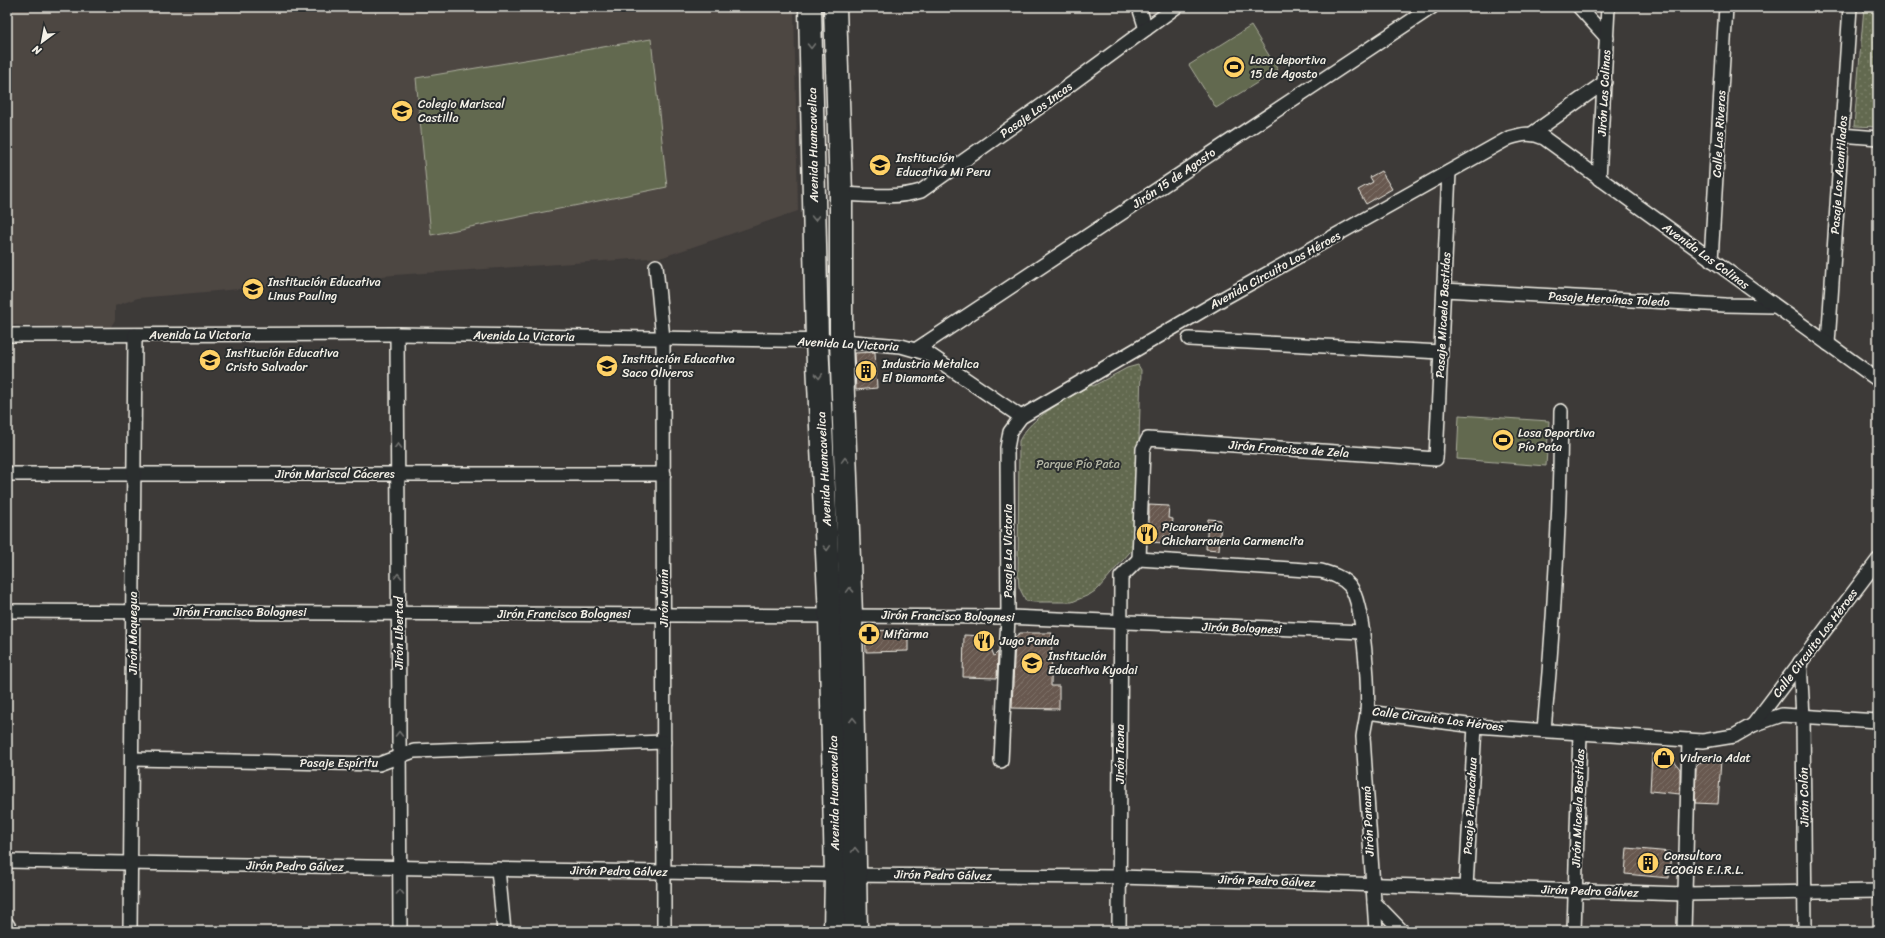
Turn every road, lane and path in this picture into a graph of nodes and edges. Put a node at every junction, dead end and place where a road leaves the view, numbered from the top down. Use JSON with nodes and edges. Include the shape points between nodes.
{"nodes":[{"id":1,"x":810,"y":7,"type":"edge"},
{"id":2,"x":835,"y":7,"type":"edge"},
{"id":3,"x":1139,"y":7,"type":"edge"},
{"id":4,"x":1176,"y":7,"type":"edge"},
{"id":5,"x":1432,"y":7,"type":"edge"},
{"id":6,"x":1579,"y":7,"type":"edge"},
{"id":7,"x":1608,"y":7,"type":"edge"},
{"id":8,"x":1726,"y":7,"type":"edge"},
{"id":9,"x":1850,"y":7,"type":"edge"},
{"id":10,"x":1146,"y":29,"type":"junction"},
{"id":11,"x":1607,"y":38,"type":"junction"},
{"id":12,"x":1604,"y":82,"type":"junction"},
{"id":13,"x":1533,"y":133,"type":"junction"},
{"id":14,"x":1841,"y":136,"type":"junction"},
{"id":15,"x":1878,"y":138,"type":"edge"},
{"id":16,"x":1449,"y":172,"type":"junction"},
{"id":17,"x":1599,"y":179,"type":"junction"},
{"id":18,"x":841,"y":194,"type":"junction"},
{"id":19,"x":1711,"y":260,"type":"junction"},
{"id":20,"x":656,"y":266,"type":"dead end"},
{"id":21,"x":1444,"y":290,"type":"junction"},
{"id":22,"x":1774,"y":306,"type":"junction"},
{"id":23,"x":397,"y":334,"type":"junction"},
{"id":24,"x":7,"y":335,"type":"edge"},
{"id":25,"x":135,"y":335,"type":"junction"},
{"id":26,"x":664,"y":339,"type":"junction"},
{"id":27,"x":1189,"y":339,"type":"dead end"},
{"id":28,"x":818,"y":341,"type":"junction"},
{"id":29,"x":841,"y":341,"type":"junction"},
{"id":30,"x":1828,"y":344,"type":"junction"},
{"id":31,"x":917,"y":349,"type":"junction"},
{"id":32,"x":1441,"y":352,"type":"junction"},
{"id":33,"x":1878,"y":380,"type":"edge"},
{"id":34,"x":1562,"y":411,"type":"dead end"},
{"id":35,"x":1021,"y":417,"type":"junction"},
{"id":36,"x":1436,"y":459,"type":"joint"},
{"id":37,"x":7,"y":474,"type":"edge"},
{"id":38,"x":134,"y":474,"type":"junction"},
{"id":39,"x":398,"y":474,"type":"junction"},
{"id":40,"x":664,"y":474,"type":"junction"},
{"id":41,"x":1139,"y":559,"type":"junction"},
{"id":42,"x":1878,"y":560,"type":"edge"},
{"id":43,"x":7,"y":611,"type":"edge"},
{"id":44,"x":133,"y":612,"type":"junction"},
{"id":45,"x":398,"y":613,"type":"junction"},
{"id":46,"x":664,"y":615,"type":"junction"},
{"id":47,"x":841,"y":615,"type":"junction"},
{"id":48,"x":1008,"y":617,"type":"junction"},
{"id":49,"x":1121,"y":623,"type":"junction"},
{"id":50,"x":1363,"y":632,"type":"junction"},
{"id":51,"x":1800,"y":662,"type":"junction"},
{"id":52,"x":1367,"y":712,"type":"junction"},
{"id":53,"x":1803,"y":716,"type":"junction"},
{"id":54,"x":1878,"y":721,"type":"edge"},
{"id":55,"x":1753,"y":725,"type":"junction"},
{"id":56,"x":1474,"y":726,"type":"junction"},
{"id":57,"x":1544,"y":730,"type":"junction"},
{"id":58,"x":1580,"y":732,"type":"junction"},
{"id":59,"x":1689,"y":740,"type":"junction"},
{"id":60,"x":664,"y":742,"type":"junction"},
{"id":61,"x":399,"y":758,"type":"junction"},
{"id":62,"x":132,"y":759,"type":"junction"},
{"id":63,"x":1001,"y":761,"type":"dead end"},
{"id":64,"x":7,"y":862,"type":"edge"},
{"id":65,"x":131,"y":863,"type":"junction"},
{"id":66,"x":400,"y":867,"type":"junction"},
{"id":67,"x":498,"y":869,"type":"junction"},
{"id":68,"x":664,"y":872,"type":"junction"},
{"id":69,"x":846,"y":875,"type":"junction"},
{"id":70,"x":1120,"y":877,"type":"junction"},
{"id":71,"x":1372,"y":884,"type":"junction"},
{"id":72,"x":1466,"y":887,"type":"junction"},
{"id":73,"x":1575,"y":891,"type":"junction"},
{"id":74,"x":1805,"y":891,"type":"junction"},
{"id":75,"x":1878,"y":891,"type":"edge"},
{"id":76,"x":1685,"y":894,"type":"junction"},
{"id":77,"x":1374,"y":902,"type":"junction"},
{"id":78,"x":7,"y":924,"type":"edge"},
{"id":79,"x":11,"y":931,"type":"edge"},
{"id":80,"x":130,"y":931,"type":"edge"},
{"id":81,"x":400,"y":931,"type":"edge"},
{"id":82,"x":504,"y":931,"type":"edge"},
{"id":83,"x":664,"y":931,"type":"edge"},
{"id":84,"x":835,"y":931,"type":"edge"},
{"id":85,"x":856,"y":931,"type":"edge"},
{"id":86,"x":1119,"y":931,"type":"edge"},
{"id":87,"x":1376,"y":931,"type":"edge"},
{"id":88,"x":1402,"y":931,"type":"edge"},
{"id":89,"x":1574,"y":931,"type":"edge"},
{"id":90,"x":1684,"y":931,"type":"edge"},
{"id":91,"x":1805,"y":931,"type":"edge"}],
"edges":[{"from":1,"to":28,"type":"highway","name":"Avenida Huancavelica","one_way":true},
{"from":2,"to":18,"type":"highway","name":"Avenida Huancavelica"},
{"from":3,"to":10,"type":"street"},
{"from":4,"to":10,"type":"street","name":"Pasaje Los Incas"},
{"from":5,"to":31,"type":"street","name":"Jirón 15 de Agosto"},
{"from":6,"to":11,"type":"street"},
{"from":7,"to":11,"type":"street","name":"Jirón Las Colinas"},
{"from":8,"to":19,"type":"street","name":"Calle Las Riveras"},
{"from":9,"to":14,"type":"street","name":"Pasaje Los Acantilados"},
{"from":10,"to":18,"type":"street","name":"Pasaje Los Incas","via":[[921,191],[893,196]]},
{"from":11,"to":12,"type":"street","name":"Jirón Las Colinas"},
{"from":12,"to":13,"type":"street"},
{"from":12,"to":17,"type":"street","name":"Jirón Las Colinas"},
{"from":13,"to":16,"type":"street","name":"Avenida Circuito Los Héroes","via":[[1509,138]]},
{"from":13,"to":17,"type":"street","name":"Avenida Las Colinas","via":[[1550,142]]},
{"from":14,"to":15,"type":"street"},
{"from":14,"to":30,"type":"street","name":"Pasaje Los Acantilados"},
{"from":16,"to":21,"type":"street","name":"Pasaje Micaela Bastidas"},
{"from":16,"to":35,"type":"street","name":"Avenida Circuito Los Héroes","via":[[1224,298]]},
{"from":17,"to":19,"type":"street","name":"Avenida Las Colinas"},
{"from":18,"to":29,"type":"highway","name":"Avenida Huancavelica"},
{"from":19,"to":22,"type":"street","name":"Avenida Las Colinas"},
{"from":20,"to":26,"type":"street","name":"Jirón Junín"},
{"from":21,"to":22,"type":"street","name":"Pasaje Heroínas Toledo"},
{"from":21,"to":32,"type":"street","name":"Pasaje Micaela Bastidas"},
{"from":22,"to":30,"type":"street","name":"Avenida Las Colinas"},
{"from":23,"to":25,"type":"street","name":"Avenida La Victoria"},
{"from":23,"to":26,"type":"street","name":"Avenida La Victoria"},
{"from":39,"to":23,"type":"street","name":"Jirón Libertad","one_way":true},
{"from":24,"to":25,"type":"street","name":"Avenida La Victoria"},
{"from":25,"to":38,"type":"street","name":"Jirón Moquegua"},
{"from":26,"to":28,"type":"street","name":"Avenida La Victoria"},
{"from":26,"to":40,"type":"street","name":"Jirón Junín"},
{"from":27,"to":32,"type":"street"},
{"from":28,"to":29,"type":"street","name":"Avenida La Victoria"},
{"from":28,"to":47,"type":"highway","name":"Avenida Huancavelica","one_way":true},
{"from":29,"to":31,"type":"street","name":"Avenida La Victoria"},
{"from":47,"to":29,"type":"highway","name":"Avenida Huancavelica","one_way":true},
{"from":30,"to":33,"type":"street","name":"Avenida Las Colinas"},
{"from":31,"to":35,"type":"street","name":"Avenida La Victoria","via":[[929,354]]},
{"from":32,"to":36,"type":"street","name":"Pasaje Micaela Bastidas"},
{"from":34,"to":57,"type":"street","via":[[1554,613]]},
{"from":35,"to":48,"type":"street","name":"Pasaje La Victoria","via":[[1010,432],[1008,444]]},
{"from":36,"to":41,"type":"street","name":"Jirón Francisco de Zela","via":[[1148,439],[1143,449]]},
{"from":37,"to":38,"type":"street","name":"Jirón Mariscal Cáceres"},
{"from":38,"to":39,"type":"street","name":"Jirón Mariscal Cáceres"},
{"from":38,"to":44,"type":"street","name":"Jirón Moquegua"},
{"from":39,"to":40,"type":"street","name":"Jirón Mariscal Cáceres"},
{"from":45,"to":39,"type":"street","name":"Jirón Libertad","one_way":true},
{"from":40,"to":46,"type":"street","name":"Jirón Junín"},
{"from":41,"to":49,"type":"street","name":"Jirón Tacna","via":[[1121,577]]},
{"from":41,"to":50,"type":"street","name":"Calle Circuito Los Héroes","via":[[1321,571],[1331,574],[1342,579],[1350,587],[1357,603]]},
{"from":42,"to":51,"type":"street","name":"Calle Circuito Los Héroes"},
{"from":43,"to":44,"type":"street","name":"Jirón Francisco Bolognesi"},
{"from":44,"to":45,"type":"street","name":"Jirón Francisco Bolognesi"},
{"from":44,"to":62,"type":"street","name":"Jirón Moquegua"},
{"from":45,"to":46,"type":"street","name":"Jirón Francisco Bolognesi"},
{"from":61,"to":45,"type":"street","name":"Jirón Libertad","one_way":true},
{"from":46,"to":47,"type":"street","name":"Jirón Francisco Bolognesi"},
{"from":46,"to":60,"type":"street","name":"Jirón Junín"},
{"from":47,"to":48,"type":"street","name":"Jirón Francisco Bolognesi"},
{"from":47,"to":69,"type":"highway","name":"Avenida Huancavelica"},
{"from":48,"to":49,"type":"street","name":"Jirón Francisco Bolognesi"},
{"from":48,"to":63,"type":"street","name":"Pasaje La Victoria"},
{"from":49,"to":50,"type":"street","name":"Jirón Bolognesi"},
{"from":49,"to":70,"type":"street","name":"Jirón Tacna"},
{"from":50,"to":52,"type":"street","name":"Calle Circuito Los Héroes"},
{"from":51,"to":53,"type":"street","name":"Jirón Colón"},
{"from":51,"to":55,"type":"street","name":"Calle Circuito Los Héroes"},
{"from":52,"to":56,"type":"street","name":"Calle Circuito Los Héroes"},
{"from":52,"to":71,"type":"street","name":"Jirón Panamá","via":[[1363,737]]},
{"from":53,"to":54,"type":"street"},
{"from":53,"to":55,"type":"street","name":"Calle Circuito Los Héroes","via":[[1782,715]]},
{"from":53,"to":74,"type":"street","name":"Jirón Colón"},
{"from":55,"to":59,"type":"street","name":"Calle Circuito Los Héroes","via":[[1726,738]]},
{"from":56,"to":57,"type":"street","name":"Calle Circuito Los Héroes"},
{"from":56,"to":72,"type":"street","name":"Pasaje Pumacahua"},
{"from":57,"to":58,"type":"street","name":"Calle Circuito Los Héroes"},
{"from":58,"to":59,"type":"street","name":"Calle Circuito Los Héroes"},
{"from":58,"to":73,"type":"street","name":"Jirón Micaela Bastidas"},
{"from":59,"to":76,"type":"street"},
{"from":60,"to":61,"type":"street","name":"Pasaje Espíritu","via":[[414,751]]},
{"from":60,"to":68,"type":"street","name":"Jirón Junín"},
{"from":61,"to":62,"type":"street","name":"Pasaje Espíritu","via":[[378,764]]},
{"from":61,"to":66,"type":"street","name":"Jirón Libertad"},
{"from":62,"to":65,"type":"street","name":"Jirón Moquegua"},
{"from":64,"to":65,"type":"street","name":"Jirón Pedro Gálvez"},
{"from":65,"to":66,"type":"street","name":"Jirón Pedro Gálvez"},
{"from":65,"to":80,"type":"street","name":"Jirón Moquegua"},
{"from":66,"to":67,"type":"street","name":"Jirón Pedro Gálvez"},
{"from":81,"to":66,"type":"street","name":"Jirón Libertad","one_way":true},
{"from":67,"to":68,"type":"street","name":"Jirón Pedro Gálvez"},
{"from":67,"to":82,"type":"street"},
{"from":68,"to":69,"type":"street","name":"Jirón Pedro Gálvez"},
{"from":68,"to":83,"type":"street","name":"Jirón Junín"},
{"from":69,"to":70,"type":"street","name":"Jirón Pedro Gálvez"},
{"from":69,"to":84,"type":"highway","name":"Avenida Huancavelica"},
{"from":69,"to":85,"type":"highway","name":"Avenida Huancavelica"},
{"from":70,"to":71,"type":"street","name":"Jirón Pedro Gálvez"},
{"from":70,"to":86,"type":"street","name":"Jirón Tacna"},
{"from":71,"to":72,"type":"street","name":"Jirón Pedro Gálvez"},
{"from":71,"to":77,"type":"street","name":"Jirón Panamá"},
{"from":72,"to":73,"type":"street","name":"Jirón Pedro Gálvez"},
{"from":73,"to":76,"type":"street","name":"Jirón Pedro Gálvez"},
{"from":73,"to":89,"type":"street","name":"Jirón Micaela Bastidas"},
{"from":74,"to":75,"type":"street","name":"Jirón Pedro Gálvez"},
{"from":74,"to":76,"type":"street","name":"Jirón Pedro Gálvez"},
{"from":74,"to":91,"type":"street","name":"Jirón Colón"},
{"from":76,"to":90,"type":"street"},
{"from":77,"to":87,"type":"street","name":"Jirón Panamá"},
{"from":77,"to":88,"type":"street"},
{"from":78,"to":79,"type":"street"}]}
